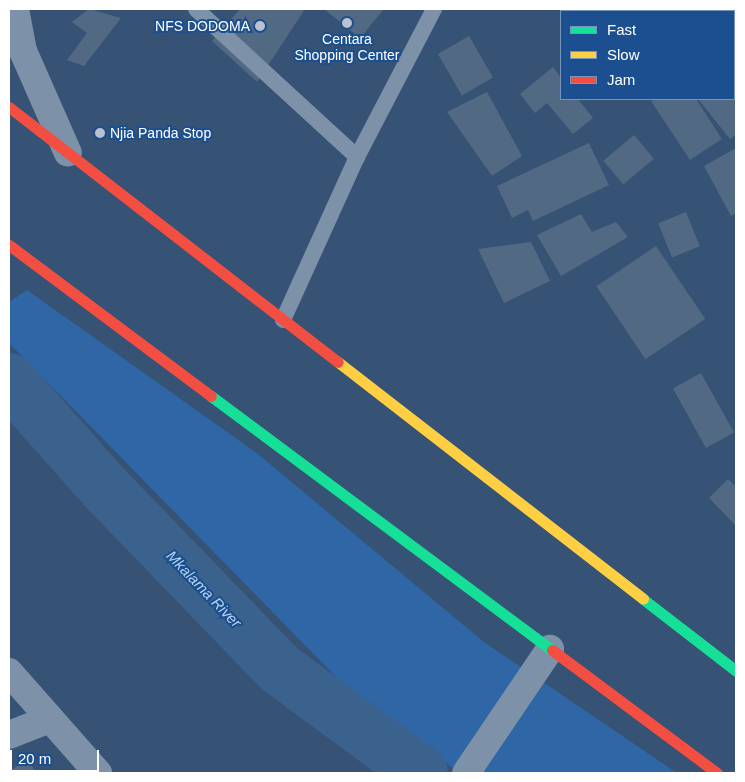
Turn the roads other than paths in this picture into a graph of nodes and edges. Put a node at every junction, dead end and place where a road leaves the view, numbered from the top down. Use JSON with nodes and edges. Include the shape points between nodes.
{"nodes":[{"id":1,"x":15,"y":9,"type":"edge"},
{"id":2,"x":196,"y":9,"type":"edge"},
{"id":3,"x":434,"y":9,"type":"edge"},
{"id":4,"x":9,"y":107,"type":"edge"},
{"id":5,"x":68,"y":153,"type":"junction"},
{"id":6,"x":356,"y":157,"type":"junction"},
{"id":7,"x":9,"y":245,"type":"edge"},
{"id":8,"x":283,"y":320,"type":"junction"},
{"id":9,"x":550,"y":649,"type":"junction"},
{"id":10,"x":736,"y":671,"type":"edge"},
{"id":11,"x":9,"y":672,"type":"edge"},
{"id":12,"x":47,"y":720,"type":"junction"},
{"id":13,"x":9,"y":735,"type":"edge"},
{"id":14,"x":97,"y":773,"type":"edge"},
{"id":15,"x":466,"y":773,"type":"edge"},
{"id":16,"x":717,"y":773,"type":"edge"}],
"edges":[{"from":1,"to":5,"type":"street","via":[[30,70]]},
{"from":2,"to":6,"type":"lane"},
{"from":3,"to":6,"type":"lane"},
{"from":4,"to":5,"type":"main road"},
{"from":5,"to":8,"type":"main road"},
{"from":6,"to":8,"type":"lane"},
{"from":7,"to":9,"type":"main road"},
{"from":8,"to":10,"type":"main road"},
{"from":9,"to":15,"type":"street"},
{"from":9,"to":16,"type":"main road"},
{"from":11,"to":12,"type":"street"},
{"from":12,"to":13,"type":"street"},
{"from":12,"to":14,"type":"street"}]}
